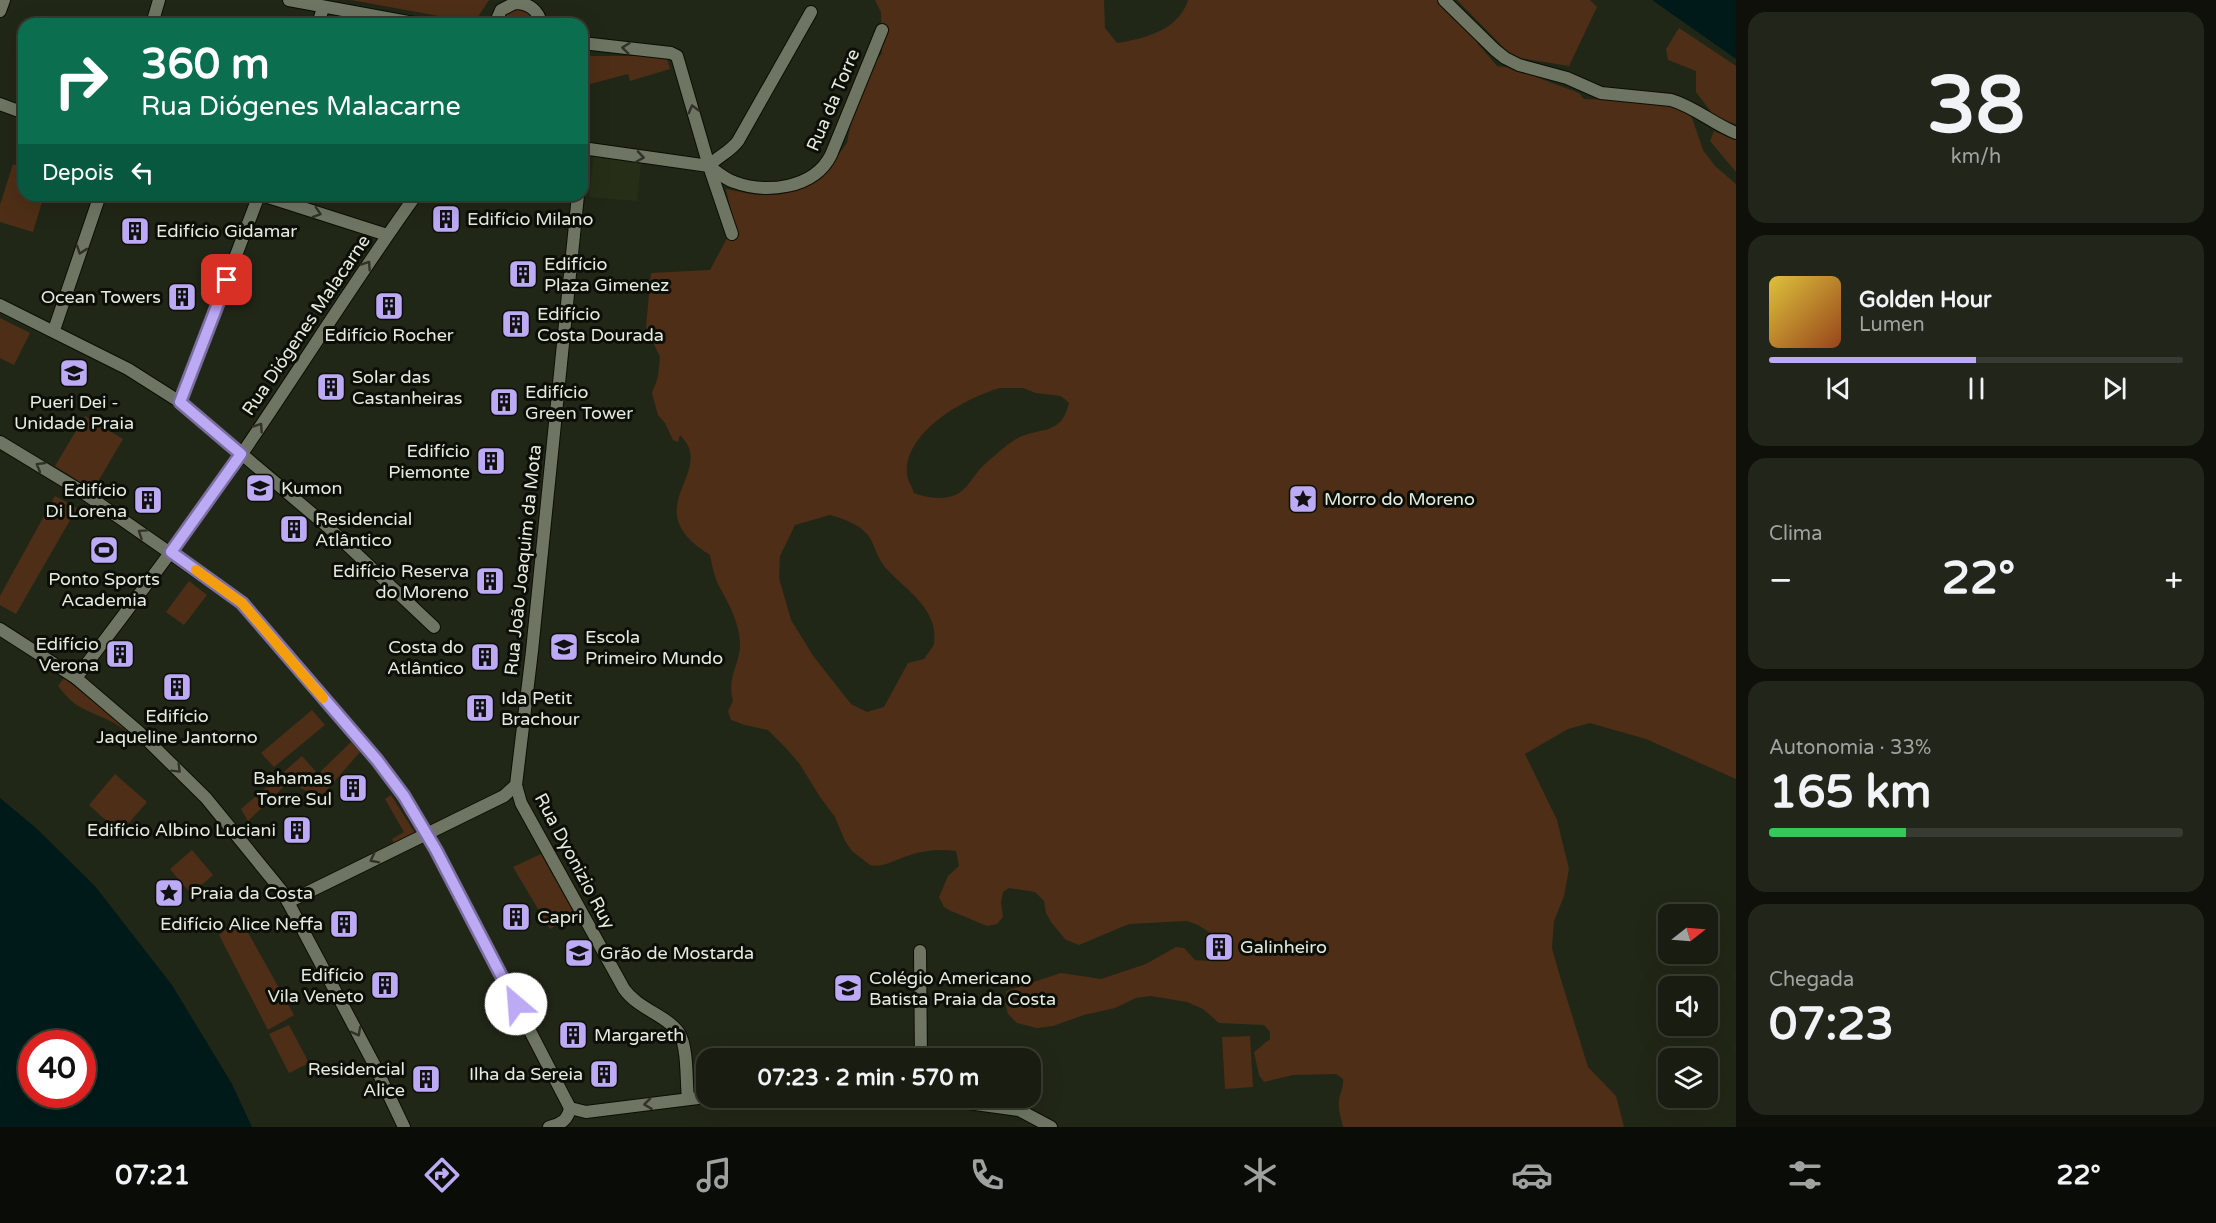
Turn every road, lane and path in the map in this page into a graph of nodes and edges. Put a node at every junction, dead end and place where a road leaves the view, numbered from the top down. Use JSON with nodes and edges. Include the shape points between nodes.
{"nodes":[{"id":1,"x":4,"y":0,"type":"edge"},
{"id":2,"x":159,"y":0,"type":"edge"},
{"id":3,"x":289,"y":0,"type":"edge"},
{"id":4,"x":1444,"y":0,"type":"edge"},
{"id":5,"x":510,"y":3,"type":"edge"},
{"id":6,"x":323,"y":8,"type":"junction"},
{"id":7,"x":0,"y":11,"type":"edge"},
{"id":8,"x":811,"y":12,"type":"dead end"},
{"id":9,"x":538,"y":16,"type":"edge"},
{"id":10,"x":154,"y":18,"type":"edge"},
{"id":11,"x":320,"y":18,"type":"edge"},
{"id":12,"x":383,"y":18,"type":"edge"},
{"id":13,"x":497,"y":18,"type":"edge"},
{"id":14,"x":882,"y":30,"type":"dead end"},
{"id":15,"x":588,"y":44,"type":"edge"},
{"id":16,"x":0,"y":104,"type":"edge"},
{"id":17,"x":18,"y":111,"type":"edge"},
{"id":18,"x":1736,"y":133,"type":"edge"},
{"id":19,"x":588,"y":148,"type":"edge"},
{"id":20,"x":709,"y":166,"type":"junction"},
{"id":21,"x":98,"y":201,"type":"edge"},
{"id":22,"x":259,"y":201,"type":"edge"},
{"id":23,"x":280,"y":201,"type":"edge"},
{"id":24,"x":412,"y":201,"type":"edge"},
{"id":25,"x":577,"y":201,"type":"edge"},
{"id":26,"x":732,"y":234,"type":"dead end"},
{"id":27,"x":387,"y":235,"type":"junction"},
{"id":28,"x":0,"y":305,"type":"edge"},
{"id":29,"x":54,"y":330,"type":"junction"},
{"id":30,"x":180,"y":402,"type":"junction"},
{"id":31,"x":0,"y":442,"type":"edge"},
{"id":32,"x":241,"y":454,"type":"junction"},
{"id":33,"x":171,"y":552,"type":"junction"},
{"id":34,"x":434,"y":627,"type":"dead end"},
{"id":35,"x":0,"y":629,"type":"edge"},
{"id":36,"x":76,"y":678,"type":"junction"},
{"id":37,"x":516,"y":785,"type":"junction"},
{"id":38,"x":426,"y":833,"type":"junction"},
{"id":39,"x":288,"y":902,"type":"junction"},
{"id":40,"x":920,"y":951,"type":"dead end"},
{"id":41,"x":921,"y":1048,"type":"edge"},
{"id":42,"x":696,"y":1098,"type":"edge"},
{"id":43,"x":688,"y":1099,"type":"junction"},
{"id":44,"x":570,"y":1108,"type":"junction"},
{"id":45,"x":1004,"y":1108,"type":"edge"},
{"id":46,"x":404,"y":1127,"type":"edge"},
{"id":47,"x":549,"y":1127,"type":"edge"},
{"id":48,"x":1052,"y":1127,"type":"edge"}],
"edges":[{"from":1,"to":7,"type":"street"},
{"from":2,"to":10,"type":"street"},
{"from":3,"to":6,"type":"street"},
{"from":4,"to":18,"type":"street","via":[[1495,50],[1519,65],[1567,78],[1600,93],[1682,103]]},
{"from":5,"to":9,"type":"street","via":[[522,3]]},
{"from":5,"to":13,"type":"street"},
{"from":6,"to":11,"type":"street"},
{"from":6,"to":12,"type":"street"},
{"from":8,"to":20,"type":"street","via":[[738,141]]},
{"from":14,"to":20,"type":"street","name":"Rua da Torre","via":[[831,155],[820,170],[800,182],[760,187],[732,181]]},
{"from":20,"to":15,"type":"street","one_way":true,"via":[[678,56]]},
{"from":16,"to":17,"type":"street"},
{"from":19,"to":20,"type":"street","one_way":true},
{"from":20,"to":26,"type":"street"},
{"from":21,"to":29,"type":"street","one_way":true},
{"from":22,"to":30,"type":"street"},
{"from":23,"to":27,"type":"street","one_way":true},
{"from":24,"to":27,"type":"street","name":"Rua Diógenes Malacarne"},
{"from":25,"to":37,"type":"street","name":"Rua João Joaquim da Mota"},
{"from":32,"to":27,"type":"street","name":"Rua Diógenes Malacarne","one_way":true},
{"from":28,"to":29,"type":"street"},
{"from":29,"to":30,"type":"street","via":[[129,369]]},
{"from":30,"to":32,"type":"street"},
{"from":33,"to":31,"type":"street","one_way":true},
{"from":32,"to":33,"type":"street","name":"Rua Diógenes Malacarne"},
{"from":32,"to":34,"type":"street","via":[[328,527]]},
{"from":33,"to":36,"type":"street","name":"Rua Diógenes Malacarne"},
{"from":33,"to":38,"type":"street","via":[[242,603],[377,760]]},
{"from":35,"to":36,"type":"street"},
{"from":36,"to":39,"type":"street","one_way":true,"via":[[138,731],[206,798]]},
{"from":37,"to":38,"type":"street","via":[[504,796]]},
{"from":37,"to":43,"type":"street","name":"Rua Dyonizio Ruy","via":[[521,803],[624,989],[635,1002],[681,1035]]},
{"from":38,"to":39,"type":"street","one_way":true},
{"from":38,"to":44,"type":"street"},
{"from":39,"to":46,"type":"street","one_way":true},
{"from":40,"to":41,"type":"street"},
{"from":42,"to":43,"type":"street"},
{"from":43,"to":44,"type":"street","one_way":true,"via":[[586,1112]]},
{"from":44,"to":47,"type":"street","via":[[565,1120]]},
{"from":45,"to":48,"type":"street","via":[[1019,1110]]}]}
